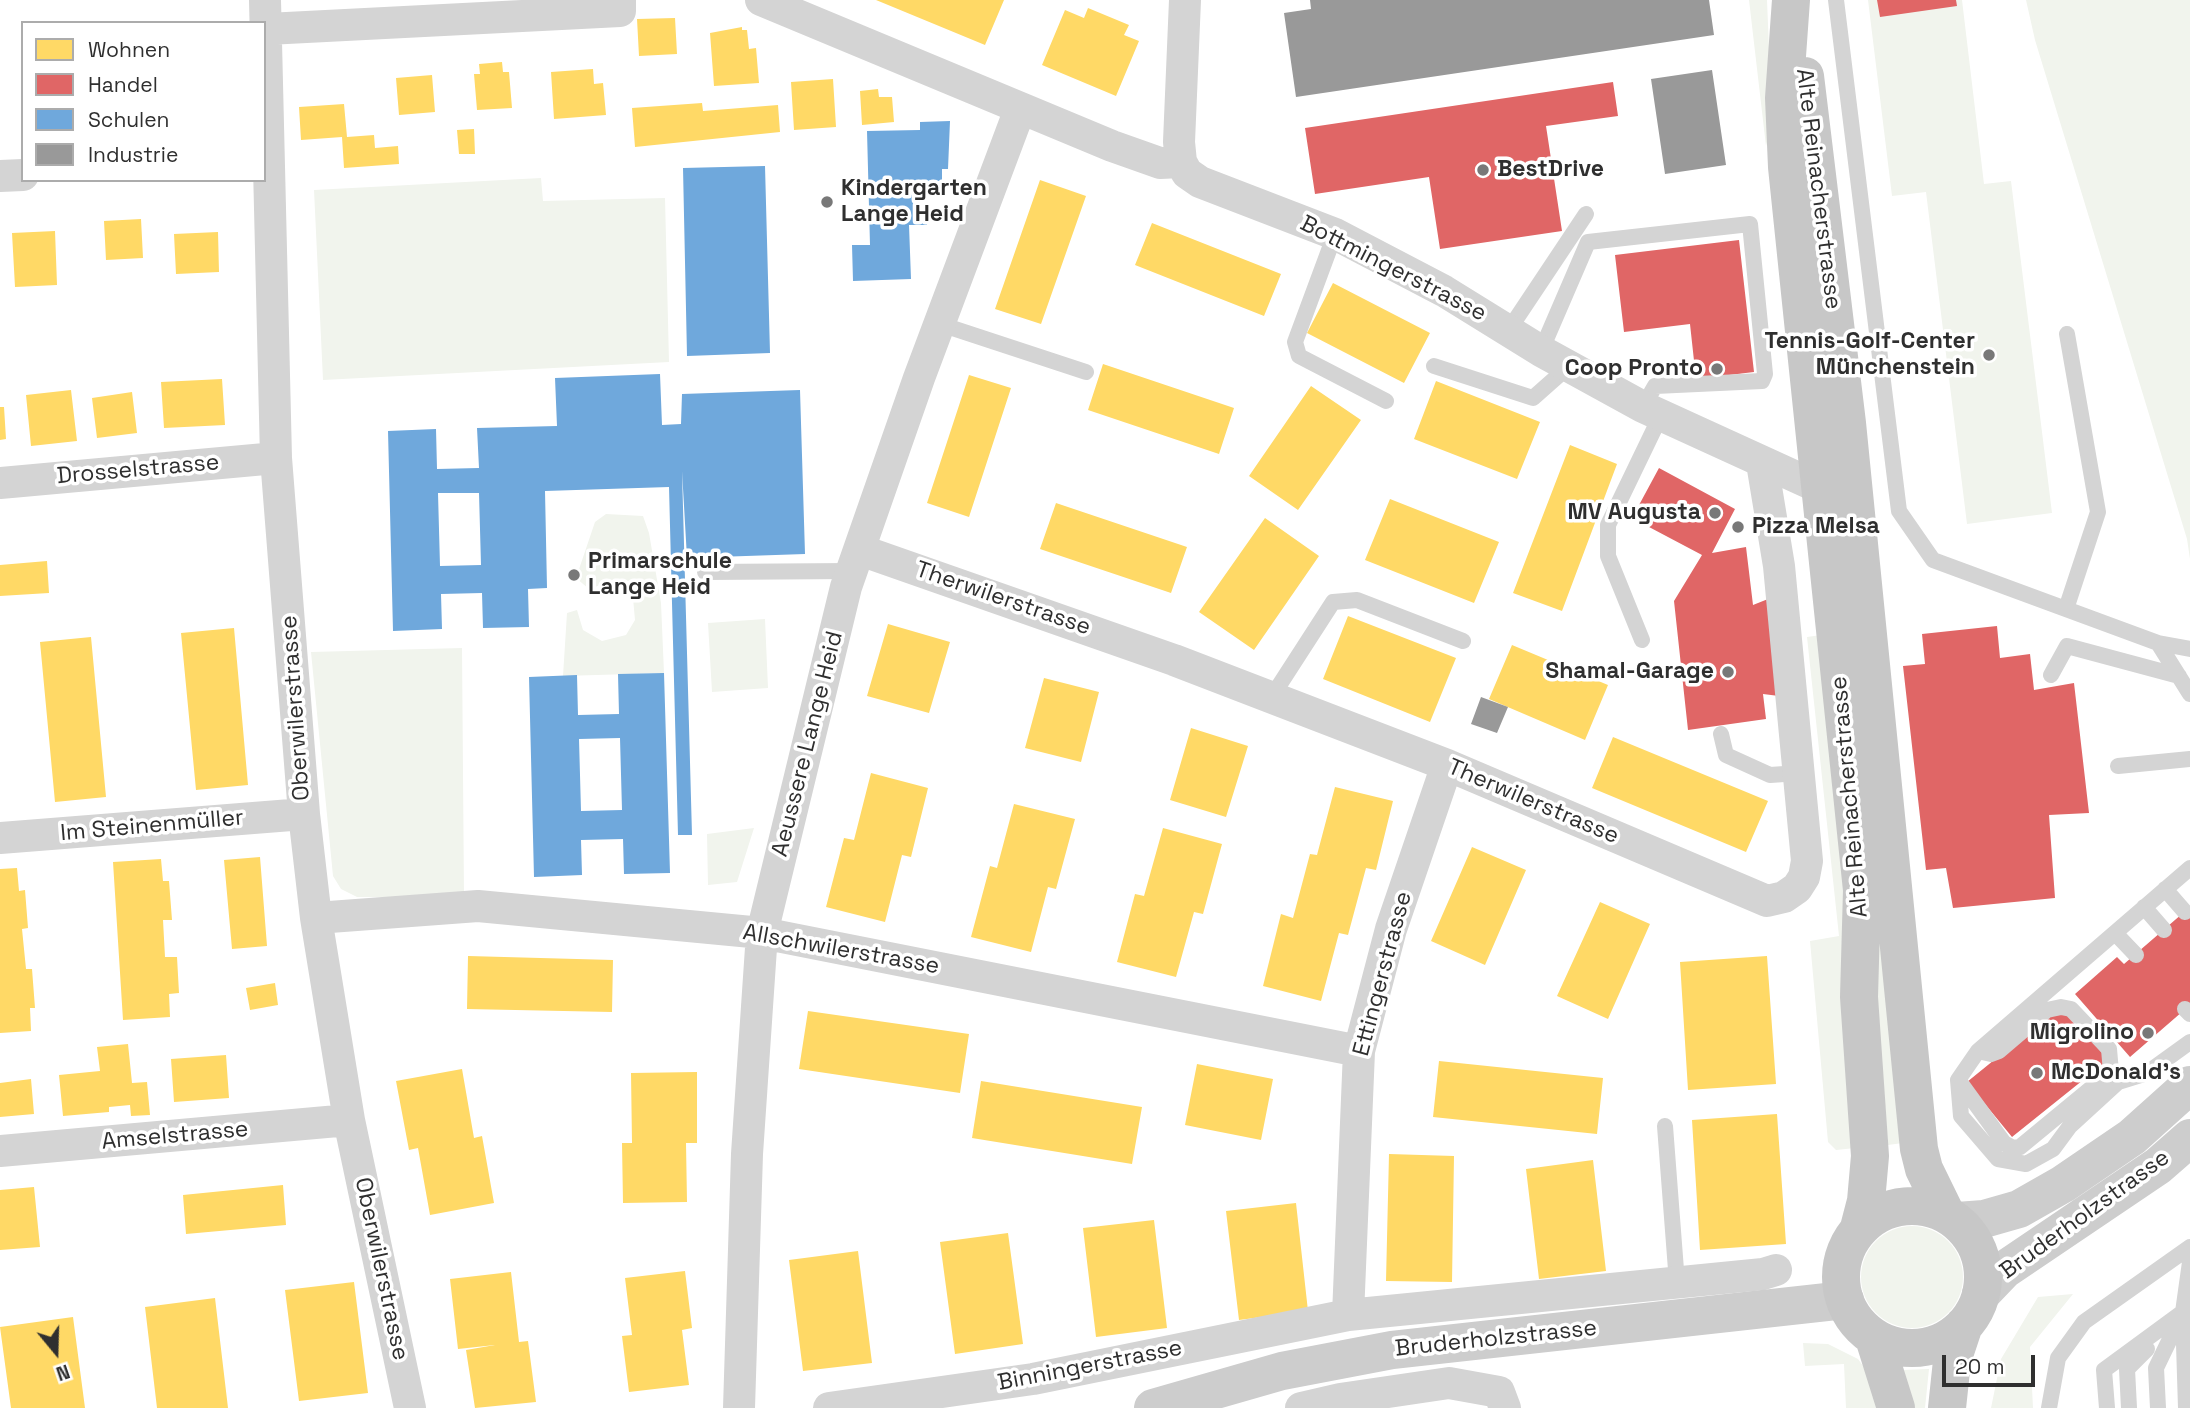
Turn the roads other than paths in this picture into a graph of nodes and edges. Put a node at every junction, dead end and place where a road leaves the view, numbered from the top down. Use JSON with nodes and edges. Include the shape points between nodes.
{"nodes":[{"id":1,"x":620,"y":0,"type":"edge"},
{"id":2,"x":761,"y":0,"type":"edge"},
{"id":3,"x":1185,"y":0,"type":"edge"},
{"id":4,"x":1792,"y":0,"type":"edge"},
{"id":5,"x":1836,"y":0,"type":"edge"},
{"id":6,"x":266,"y":14,"type":"edge"},
{"id":7,"x":1020,"y":109,"type":"junction"},
{"id":8,"x":267,"y":162,"type":"edge"},
{"id":9,"x":1181,"y":162,"type":"junction"},
{"id":10,"x":21,"y":175,"type":"edge"},
{"id":11,"x":0,"y":176,"type":"edge"},
{"id":12,"x":1586,"y":214,"type":"dead end"},
{"id":13,"x":1335,"y":234,"type":"junction"},
{"id":14,"x":940,"y":324,"type":"junction"},
{"id":15,"x":1508,"y":331,"type":"junction"},
{"id":16,"x":2067,"y":334,"type":"dead end"},
{"id":17,"x":1541,"y":351,"type":"junction"},
{"id":18,"x":1434,"y":366,"type":"dead end"},
{"id":19,"x":1568,"y":367,"type":"junction"},
{"id":20,"x":1086,"y":372,"type":"dead end"},
{"id":21,"x":1386,"y":401,"type":"dead end"},
{"id":22,"x":1652,"y":411,"type":"junction"},
{"id":23,"x":276,"y":458,"type":"junction"},
{"id":24,"x":1762,"y":463,"type":"junction"},
{"id":25,"x":0,"y":483,"type":"edge"},
{"id":26,"x":1838,"y":497,"type":"junction"},
{"id":27,"x":856,"y":560,"type":"junction"},
{"id":28,"x":705,"y":572,"type":"dead end"},
{"id":29,"x":2066,"y":609,"type":"junction"},
{"id":30,"x":1642,"y":640,"type":"dead end"},
{"id":31,"x":1462,"y":641,"type":"dead end"},
{"id":32,"x":2158,"y":643,"type":"junction"},
{"id":33,"x":2190,"y":649,"type":"edge"},
{"id":34,"x":2051,"y":675,"type":"dead end"},
{"id":35,"x":2179,"y":676,"type":"junction"},
{"id":36,"x":2190,"y":694,"type":"edge"},
{"id":37,"x":1271,"y":698,"type":"junction"},
{"id":38,"x":1721,"y":734,"type":"dead end"},
{"id":39,"x":2190,"y":759,"type":"edge"},
{"id":40,"x":1447,"y":765,"type":"junction"},
{"id":41,"x":2118,"y":766,"type":"dead end"},
{"id":42,"x":1799,"y":773,"type":"junction"},
{"id":43,"x":304,"y":814,"type":"junction"},
{"id":44,"x":0,"y":838,"type":"edge"},
{"id":45,"x":2190,"y":867,"type":"edge"},
{"id":46,"x":2165,"y":889,"type":"junction"},
{"id":47,"x":2144,"y":907,"type":"junction"},
{"id":48,"x":2185,"y":912,"type":"dead end"},
{"id":49,"x":316,"y":918,"type":"junction"},
{"id":50,"x":2164,"y":930,"type":"dead end"},
{"id":51,"x":762,"y":933,"type":"junction"},
{"id":52,"x":2115,"y":933,"type":"junction"},
{"id":53,"x":2136,"y":954,"type":"dead end"},
{"id":54,"x":2190,"y":1042,"type":"edge"},
{"id":55,"x":1359,"y":1051,"type":"junction"},
{"id":56,"x":1978,"y":1051,"type":"junction"},
{"id":57,"x":1958,"y":1080,"type":"junction"},
{"id":58,"x":2190,"y":1085,"type":"edge"},
{"id":59,"x":349,"y":1120,"type":"junction"},
{"id":60,"x":1665,"y":1126,"type":"dead end"},
{"id":61,"x":2190,"y":1138,"type":"edge"},
{"id":62,"x":0,"y":1151,"type":"edge"},
{"id":63,"x":1951,"y":1217,"type":"junction"},
{"id":64,"x":1859,"y":1228,"type":"junction"},
{"id":65,"x":2190,"y":1247,"type":"edge"},
{"id":66,"x":2190,"y":1262,"type":"edge"},
{"id":67,"x":1776,"y":1270,"type":"dead end"},
{"id":68,"x":1677,"y":1283,"type":"junction"},
{"id":69,"x":1845,"y":1300,"type":"junction"},
{"id":70,"x":1973,"y":1310,"type":"junction"},
{"id":71,"x":1348,"y":1315,"type":"junction"},
{"id":72,"x":2188,"y":1317,"type":"edge"},
{"id":73,"x":2190,"y":1330,"type":"edge"},
{"id":74,"x":1874,"y":1338,"type":"junction"},
{"id":75,"x":1502,"y":1400,"type":"edge"},
{"id":76,"x":410,"y":1408,"type":"edge"},
{"id":77,"x":740,"y":1408,"type":"edge"},
{"id":78,"x":829,"y":1408,"type":"edge"},
{"id":79,"x":1153,"y":1408,"type":"edge"},
{"id":80,"x":1301,"y":1408,"type":"edge"},
{"id":81,"x":1896,"y":1408,"type":"edge"},
{"id":82,"x":1947,"y":1408,"type":"edge"},
{"id":83,"x":2049,"y":1408,"type":"edge"},
{"id":84,"x":2107,"y":1408,"type":"edge"},
{"id":85,"x":2129,"y":1408,"type":"edge"},
{"id":86,"x":2158,"y":1408,"type":"edge"},
{"id":87,"x":2186,"y":1408,"type":"edge"}],
"edges":[{"from":1,"to":6,"type":"street","via":[[620,11]]},
{"from":2,"to":7,"type":"street"},
{"from":3,"to":9,"type":"street"},
{"from":4,"to":26,"type":"main road","name":"Alte Reinacherstrasse","via":[[1784,98],[1787,167]]},
{"from":5,"to":29,"type":"lane","via":[[1899,511],[1933,559]]},
{"from":6,"to":8,"type":"street","name":"Oberwilerstrasse"},
{"from":7,"to":9,"type":"street","via":[[1160,163]]},
{"from":7,"to":14,"type":"street","name":"Aeussere Lange Heid"},
{"from":8,"to":23,"type":"street","name":"Oberwilerstrasse"},
{"from":9,"to":13,"type":"street","name":"Bottmingerstrasse","via":[[1200,182]]},
{"from":10,"to":11,"type":"street"},
{"from":12,"to":15,"type":"lane"},
{"from":13,"to":15,"type":"street","name":"Bottmingerstrasse","via":[[1444,291]]},
{"from":13,"to":21,"type":"lane","via":[[1296,342],[1299,356]]},
{"from":14,"to":20,"type":"lane"},
{"from":14,"to":27,"type":"street","name":"Aeussere Lange Heid"},
{"from":15,"to":17,"type":"street","name":"Bottmingerstrasse"},
{"from":16,"to":29,"type":"lane","via":[[2098,512]]},
{"from":17,"to":19,"type":"street","name":"Bottmingerstrasse"},
{"from":17,"to":22,"type":"lane","via":[[1588,242],[1750,224],[1765,373],[1762,380],[1656,386]]},
{"from":18,"to":19,"type":"lane","via":[[1533,398]]},
{"from":19,"to":22,"type":"street","name":"Bottmingerstrasse"},
{"from":22,"to":24,"type":"street","name":"Bottmingerstrasse"},
{"from":22,"to":30,"type":"lane","via":[[1608,525],[1608,556]]},
{"from":23,"to":25,"type":"street","name":"Drosselstrasse"},
{"from":23,"to":43,"type":"street","name":"Oberwilerstrasse"},
{"from":24,"to":26,"type":"street","name":"Bottmingerstrasse"},
{"from":24,"to":42,"type":"street","name":"Therwilerstrasse","via":[[1779,566]]},
{"from":26,"to":63,"type":"main road","name":"Alte Reinacherstrasse","via":[[1919,1149],[1924,1169]]},
{"from":26,"to":64,"type":"main road","name":"Alte Reinacherstrasse","via":[[1862,890],[1859,997],[1870,1156]]},
{"from":27,"to":28,"type":"lane"},
{"from":27,"to":37,"type":"street","name":"Therwilerstrasse","via":[[975,588]]},
{"from":27,"to":51,"type":"street","name":"Aeussere Lange Heid"},
{"from":29,"to":32,"type":"lane"},
{"from":31,"to":37,"type":"lane","via":[[1357,600],[1333,603]]},
{"from":32,"to":33,"type":"lane"},
{"from":32,"to":35,"type":"lane"},
{"from":34,"to":35,"type":"lane","via":[[2067,646]]},
{"from":35,"to":36,"type":"lane"},
{"from":37,"to":40,"type":"street","name":"Therwilerstrasse"},
{"from":38,"to":42,"type":"lane","via":[[1726,755],[1770,775]]},
{"from":39,"to":41,"type":"lane"},
{"from":40,"to":42,"type":"street","name":"Therwilerstrasse","via":[[1767,901],[1784,897],[1804,877],[1807,861]]},
{"from":40,"to":55,"type":"street","name":"Ettingerstrasse","via":[[1391,929]]},
{"from":43,"to":44,"type":"street","name":"Im Steinenmüller"},
{"from":43,"to":49,"type":"street","name":"Oberwilerstrasse"},
{"from":45,"to":46,"type":"lane"},
{"from":46,"to":47,"type":"lane"},
{"from":46,"to":48,"type":"lane"},
{"from":47,"to":50,"type":"lane"},
{"from":47,"to":52,"type":"lane"},
{"from":49,"to":51,"type":"street","name":"Allschwilerstrasse","via":[[478,906]]},
{"from":49,"to":59,"type":"street","name":"Oberwilerstrasse"},
{"from":51,"to":55,"type":"street","name":"Allschwilerstrasse"},
{"from":51,"to":77,"type":"street","name":"Aeussere Lange Heid","via":[[747,1154]]},
{"from":52,"to":53,"type":"lane"},
{"from":52,"to":56,"type":"lane"},
{"from":54,"to":57,"type":"lane","via":[[2147,1073],[2118,1082],[2070,1126],[2053,1149],[2026,1164],[2011,1164],[1989,1151],[1961,1116]]},
{"from":55,"to":71,"type":"street","name":"Ettingerstrasse"},
{"from":56,"to":57,"type":"lane"},
{"from":56,"to":57,"type":"lane","via":[[1999,1051],[2048,1010],[2061,1007],[2071,1009],[2109,1049],[2111,1072],[2013,1148],[2004,1143]]},
{"from":58,"to":63,"type":"main road","name":"Bruderholzstrasse","via":[[2132,1137],[2019,1209],[1984,1219]]},
{"from":59,"to":62,"type":"street","name":"Amselstrasse"},
{"from":59,"to":76,"type":"street","name":"Oberwilerstrasse"},
{"from":60,"to":68,"type":"lane"},
{"from":61,"to":70,"type":"main road","name":"Bruderholzstrasse","via":[[2158,1166],[2004,1270]]},
{"from":63,"to":64,"type":"main road","via":[[1933,1208],[1900,1207],[1882,1212]]},
{"from":63,"to":70,"type":"main road","via":[[1976,1245],[1983,1277]]},
{"from":64,"to":69,"type":"main road","via":[[1845,1248],[1841,1274]]},
{"from":65,"to":83,"type":"lane","via":[[2084,1322],[2057,1358]]},
{"from":66,"to":72,"type":"lane"},
{"from":67,"to":68,"type":"street","name":"Binningerstrasse"},
{"from":68,"to":71,"type":"street","name":"Binningerstrasse"},
{"from":69,"to":74,"type":"main road"},
{"from":69,"to":79,"type":"main road","name":"Bruderholzstrasse","via":[[1392,1350],[1282,1371]]},
{"from":70,"to":74,"type":"main road","via":[[1950,1336],[1926,1347],[1898,1347]]},
{"from":70,"to":82,"type":"main road","via":[[1951,1361]]},
{"from":71,"to":78,"type":"street","name":"Binningerstrasse","via":[[1033,1379]]},
{"from":72,"to":73,"type":"lane"},
{"from":72,"to":84,"type":"lane","via":[[2105,1370]]},
{"from":72,"to":85,"type":"lane","via":[[2127,1369]]},
{"from":72,"to":86,"type":"lane","via":[[2157,1368]]},
{"from":72,"to":87,"type":"lane"},
{"from":74,"to":81,"type":"main road"},
{"from":75,"to":80,"type":"street","via":[[1449,1383]]}]}
